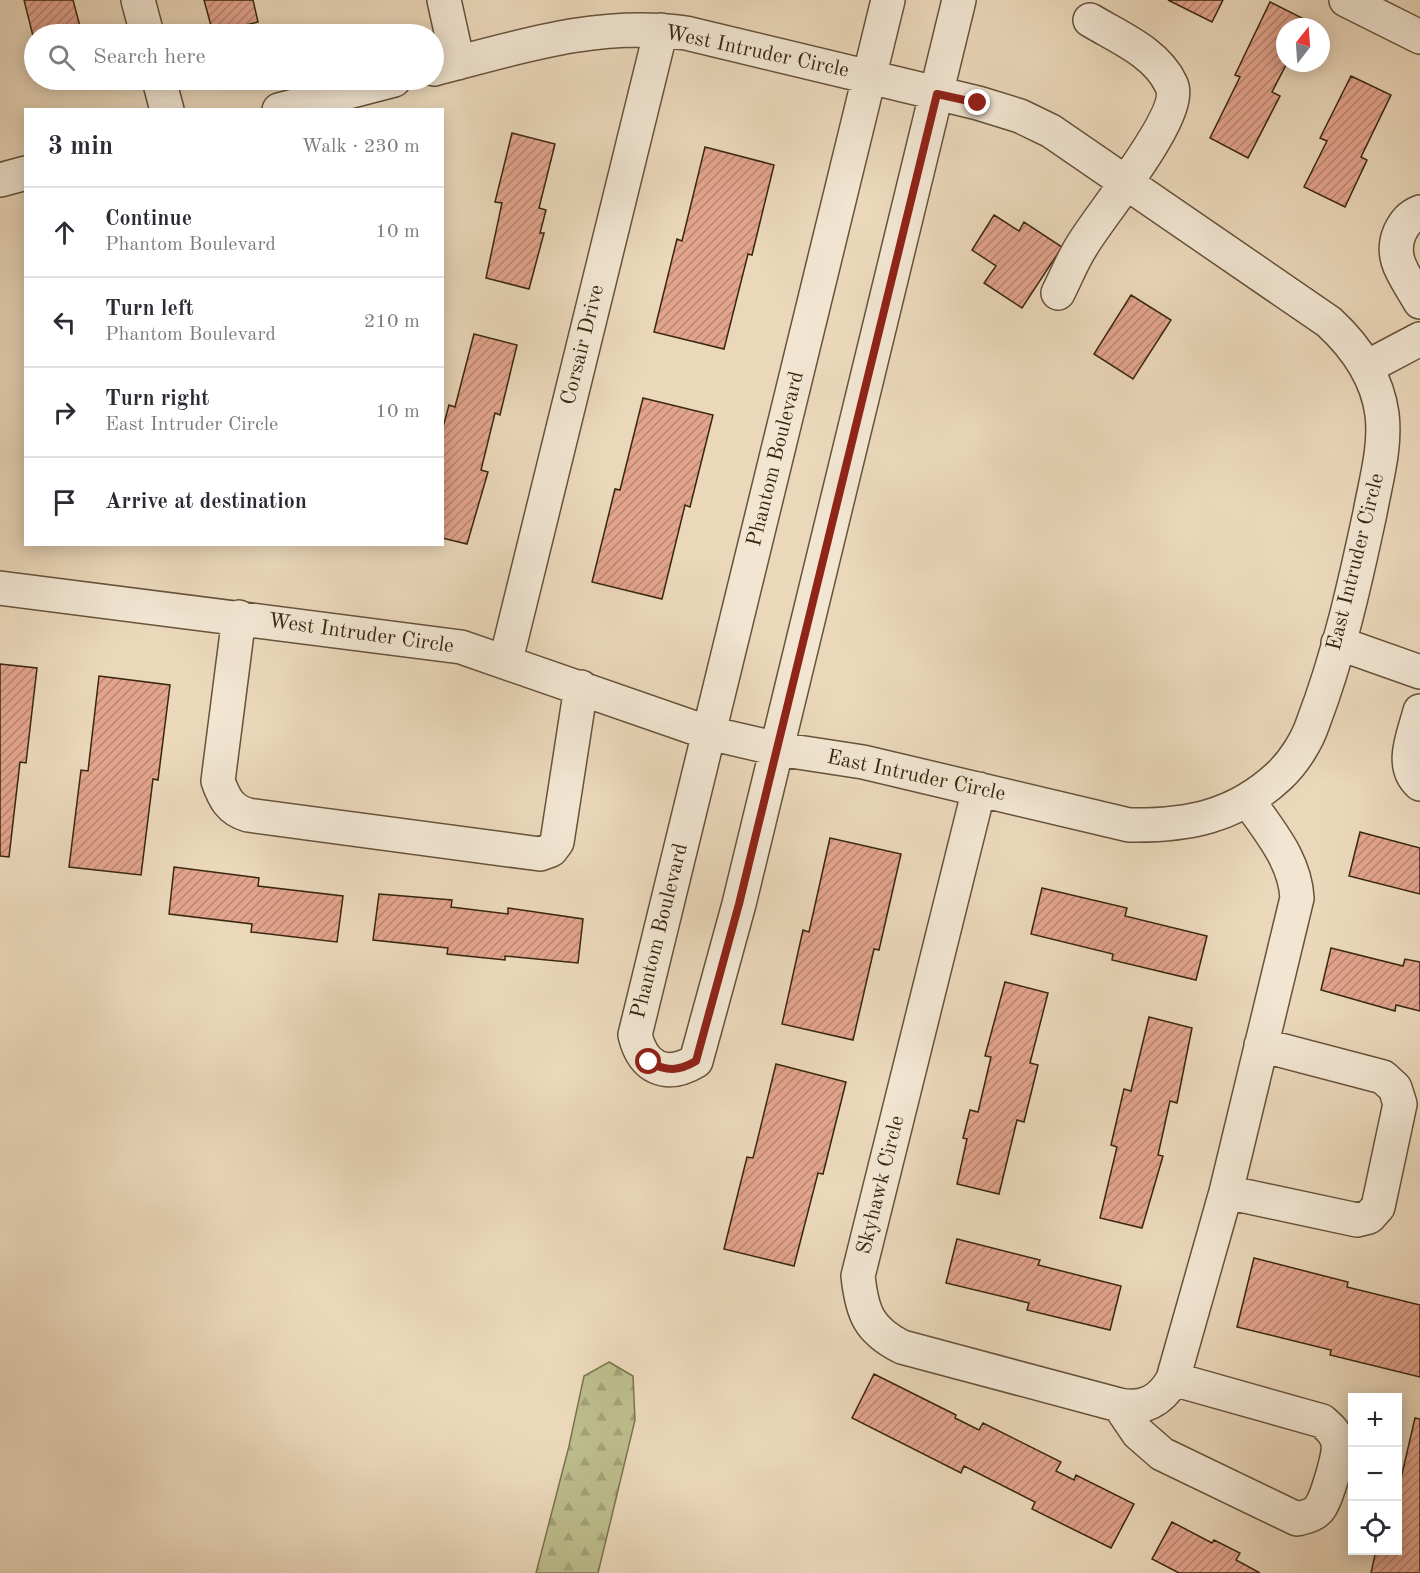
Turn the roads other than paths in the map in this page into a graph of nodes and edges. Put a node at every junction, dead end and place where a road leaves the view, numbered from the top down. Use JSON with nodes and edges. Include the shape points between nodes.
{"nodes":[{"id":1,"x":138,"y":0,"type":"edge"},
{"id":2,"x":444,"y":0,"type":"edge"},
{"id":3,"x":888,"y":0,"type":"edge"},
{"id":4,"x":959,"y":0,"type":"edge"},
{"id":5,"x":1346,"y":0,"type":"edge"},
{"id":6,"x":1090,"y":20,"type":"dead end"},
{"id":7,"x":144,"y":24,"type":"edge"},
{"id":8,"x":661,"y":30,"type":"junction"},
{"id":9,"x":1420,"y":37,"type":"edge"},
{"id":10,"x":446,"y":66,"type":"edge"},
{"id":11,"x":869,"y":77,"type":"junction"},
{"id":12,"x":162,"y":90,"type":"edge"},
{"id":13,"x":356,"y":90,"type":"edge"},
{"id":14,"x":937,"y":94,"type":"junction"},
{"id":15,"x":166,"y":108,"type":"edge"},
{"id":16,"x":287,"y":108,"type":"edge"},
{"id":17,"x":24,"y":174,"type":"edge"},
{"id":18,"x":0,"y":180,"type":"edge"},
{"id":19,"x":1126,"y":181,"type":"junction"},
{"id":20,"x":1420,"y":212,"type":"edge"},
{"id":21,"x":1058,"y":293,"type":"dead end"},
{"id":22,"x":1420,"y":302,"type":"edge"},
{"id":23,"x":1420,"y":339,"type":"edge"},
{"id":24,"x":1367,"y":368,"type":"junction"},
{"id":25,"x":0,"y":588,"type":"edge"},
{"id":26,"x":239,"y":617,"type":"junction"},
{"id":27,"x":1338,"y":643,"type":"junction"},
{"id":28,"x":506,"y":660,"type":"junction"},
{"id":29,"x":1420,"y":672,"type":"edge"},
{"id":30,"x":581,"y":687,"type":"junction"},
{"id":31,"x":1420,"y":711,"type":"edge"},
{"id":32,"x":709,"y":733,"type":"junction"},
{"id":33,"x":778,"y":749,"type":"junction"},
{"id":34,"x":1420,"y":784,"type":"edge"},
{"id":35,"x":979,"y":789,"type":"junction"},
{"id":36,"x":1248,"y":800,"type":"junction"},
{"id":37,"x":1261,"y":1045,"type":"junction"},
{"id":38,"x":1226,"y":1191,"type":"junction"},
{"id":39,"x":1173,"y":1379,"type":"junction"},
{"id":40,"x":1119,"y":1406,"type":"junction"}],
"edges":[{"from":1,"to":7,"type":"street"},
{"from":2,"to":10,"type":"street"},
{"from":3,"to":11,"type":"street","name":"Phantom Boulevard"},
{"from":4,"to":14,"type":"street","name":"Phantom Boulevard"},
{"from":5,"to":9,"type":"street"},
{"from":6,"to":19,"type":"street","via":[[1149,56],[1172,84],[1172,109]]},
{"from":8,"to":10,"type":"street","name":"West Intruder Circle","via":[[568,34]]},
{"from":8,"to":11,"type":"street","name":"West Intruder Circle"},
{"from":8,"to":28,"type":"street","name":"Corsair Drive"},
{"from":11,"to":14,"type":"street","name":"East Intruder Circle"},
{"from":11,"to":32,"type":"street","name":"Phantom Boulevard"},
{"from":12,"to":15,"type":"street"},
{"from":13,"to":16,"type":"street"},
{"from":14,"to":19,"type":"street","name":"East Intruder Circle","via":[[1020,116],[1051,131]]},
{"from":14,"to":33,"type":"street","name":"Phantom Boulevard"},
{"from":17,"to":18,"type":"street"},
{"from":19,"to":21,"type":"street","via":[[1082,245]]},
{"from":19,"to":24,"type":"street","name":"East Intruder Circle","via":[[1329,322],[1348,339]]},
{"from":20,"to":22,"type":"street","via":[[1403,225],[1394,244],[1395,257]]},
{"from":23,"to":24,"type":"street"},
{"from":24,"to":27,"type":"street","name":"East Intruder Circle","via":[[1382,415],[1382,453],[1354,591]]},
{"from":25,"to":26,"type":"street","name":"West Intruder Circle"},
{"from":26,"to":28,"type":"street","name":"West Intruder Circle","via":[[461,646]]},
{"from":26,"to":30,"type":"street","via":[[218,781],[224,799],[238,812],[248,815],[540,854],[551,850],[557,842]]},
{"from":27,"to":29,"type":"street"},
{"from":27,"to":36,"type":"street","name":"East Intruder Circle","via":[[1313,724],[1301,748],[1280,775]]},
{"from":28,"to":30,"type":"street","name":"West Intruder Circle"},
{"from":30,"to":32,"type":"street","name":"West Intruder Circle"},
{"from":31,"to":34,"type":"street","via":[[1408,762],[1411,776]]},
{"from":32,"to":33,"type":"street","name":"East Intruder Circle"},
{"from":32,"to":33,"type":"street","name":"Phantom Boulevard","via":[[635,1035],[639,1050],[663,1070],[682,1069],[696,1061]]},
{"from":33,"to":35,"type":"street","name":"East Intruder Circle","via":[[863,762]]},
{"from":35,"to":36,"type":"street","name":"East Intruder Circle","via":[[1129,825],[1172,826],[1207,818]]},
{"from":35,"to":40,"type":"street","name":"Skyhawk Circle","via":[[858,1276],[861,1301],[870,1322],[884,1338],[902,1347]]},
{"from":36,"to":37,"type":"street","name":"Skyhawk Circle","via":[[1291,864],[1297,898]]},
{"from":37,"to":38,"type":"street","name":"Skyhawk Circle"},
{"from":37,"to":38,"type":"street","via":[[1383,1077],[1395,1088],[1400,1104],[1378,1207],[1369,1217],[1357,1220]]},
{"from":38,"to":39,"type":"street","name":"Skyhawk Circle"},
{"from":39,"to":40,"type":"street","name":"Skyhawk Circle","via":[[1155,1401],[1134,1408]]},
{"from":39,"to":40,"type":"street","via":[[1322,1421],[1334,1431],[1337,1457],[1321,1507],[1311,1516],[1297,1519],[1162,1454],[1138,1433]]}]}
